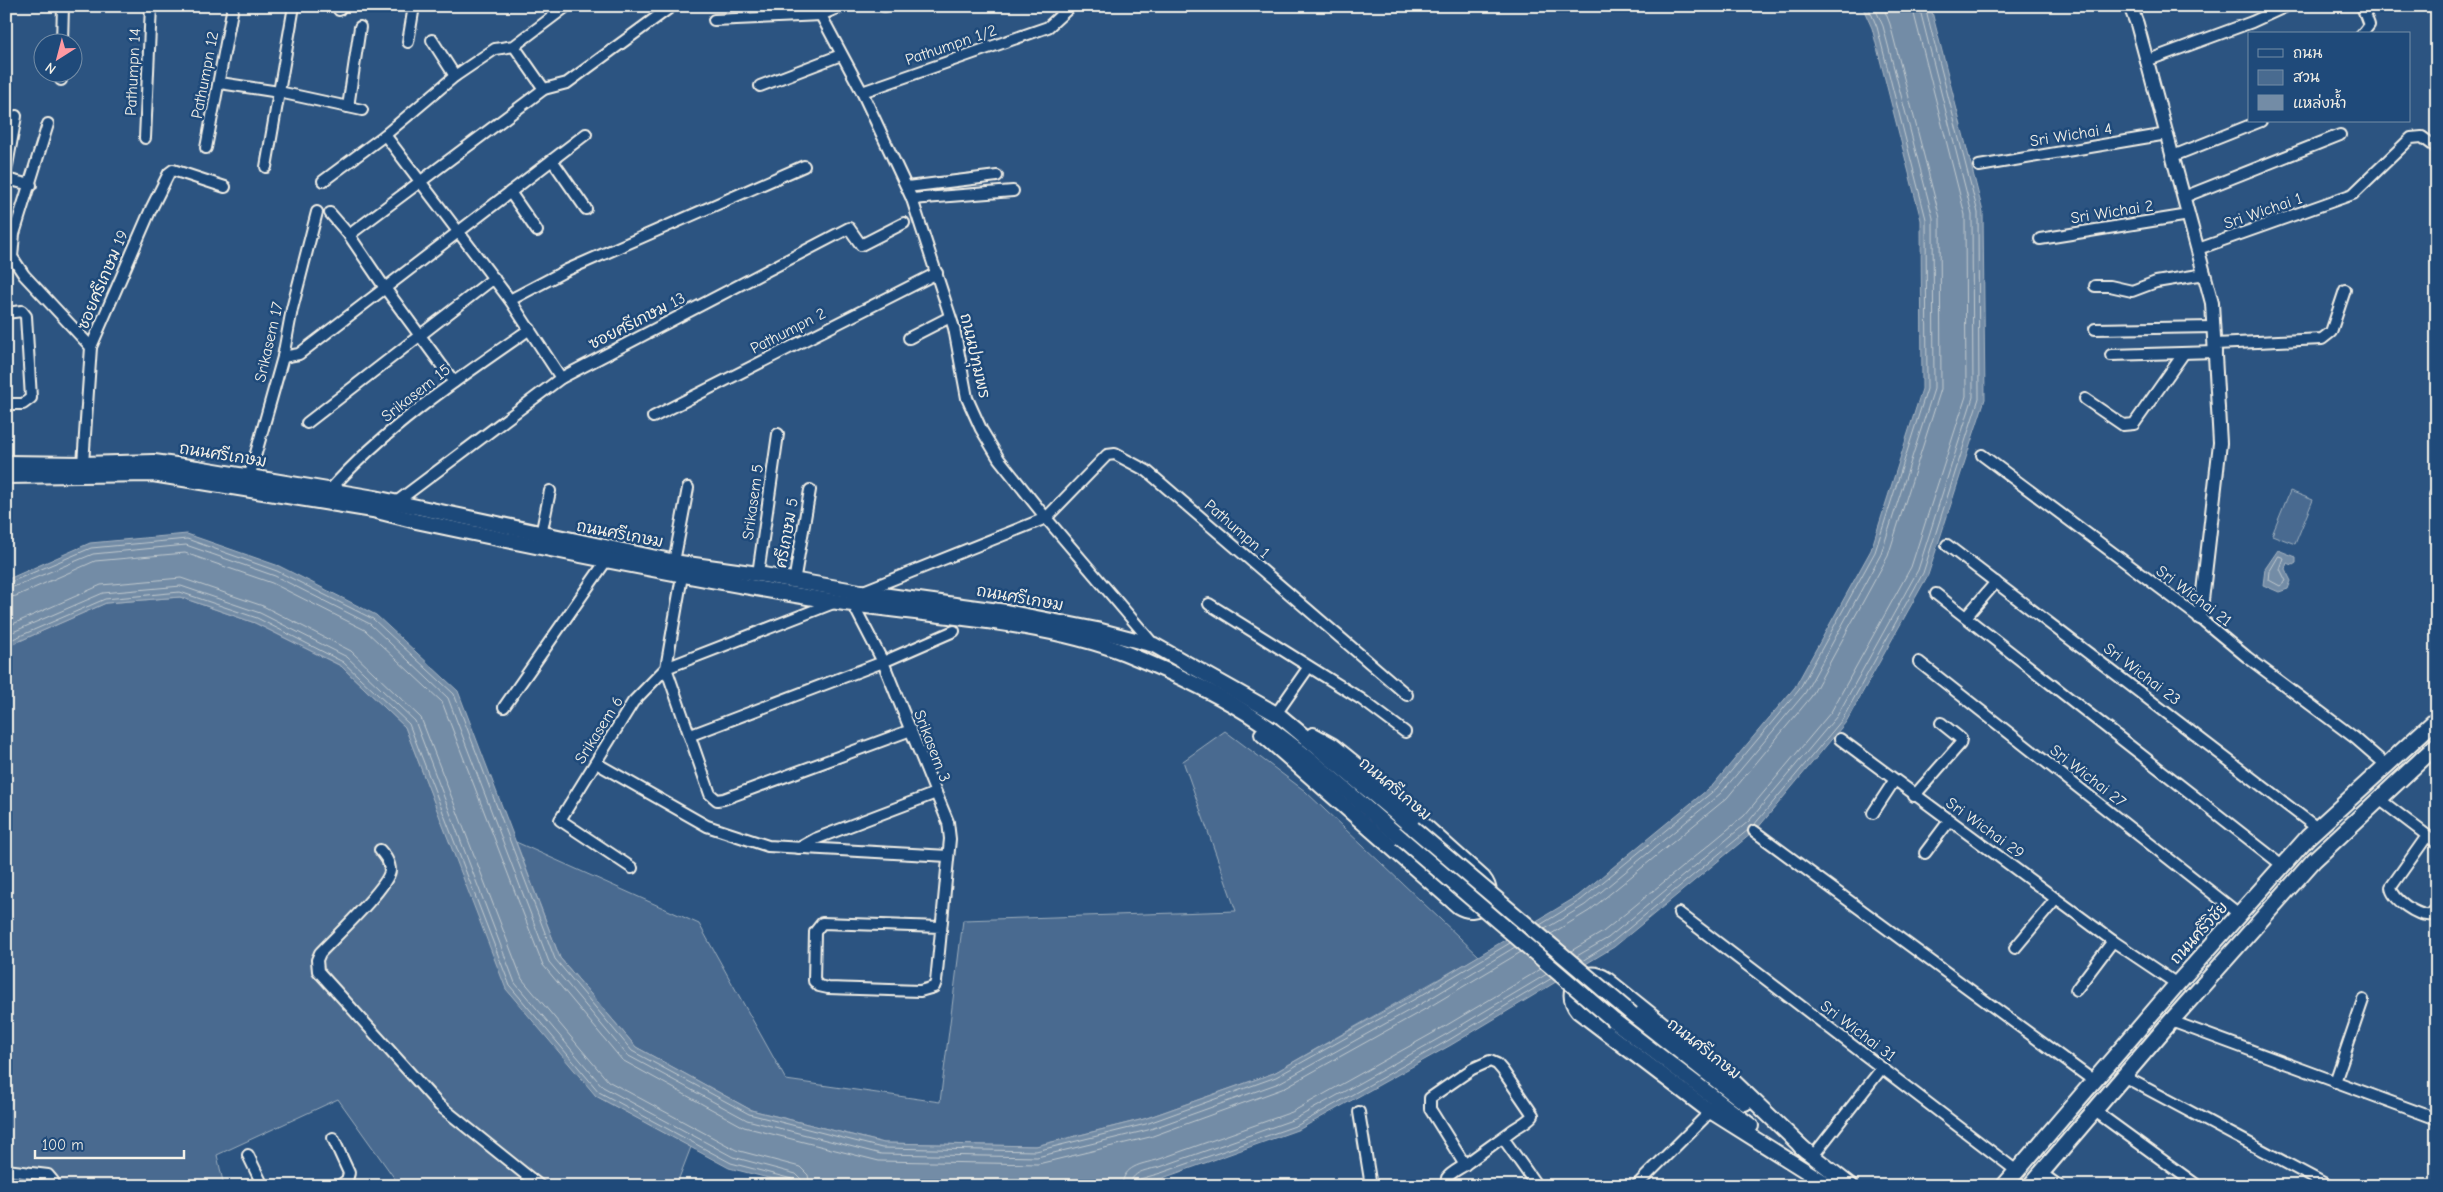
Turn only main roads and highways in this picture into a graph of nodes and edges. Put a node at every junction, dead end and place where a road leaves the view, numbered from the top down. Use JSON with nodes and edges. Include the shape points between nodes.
{"nodes":[{"id":1,"x":6,"y":464,"type":"edge"},
{"id":2,"x":135,"y":468,"type":"junction"},
{"id":3,"x":6,"y":476,"type":"edge"},
{"id":4,"x":856,"y":598,"type":"junction"},
{"id":5,"x":1191,"y":682,"type":"junction"},
{"id":6,"x":1278,"y":715,"type":"junction"},
{"id":7,"x":2437,"y":719,"type":"edge"},
{"id":8,"x":2437,"y":745,"type":"edge"},
{"id":9,"x":2094,"y":1081,"type":"junction"},
{"id":10,"x":2110,"y":1094,"type":"junction"},
{"id":11,"x":1810,"y":1154,"type":"junction"},
{"id":12,"x":1827,"y":1184,"type":"edge"},
{"id":13,"x":1851,"y":1186,"type":"edge"},
{"id":14,"x":2004,"y":1186,"type":"edge"},
{"id":15,"x":2030,"y":1186,"type":"edge"}],
"edges":[{"from":1,"to":2,"type":"main road","name":"ถนนศรีเกษม"},
{"from":2,"to":3,"type":"main road","name":"ถนนศรีเกษม"},
{"from":2,"to":4,"type":"main road","name":"ถนนศรีเกษม","via":[[373,510],[682,576],[838,602]]},
{"from":2,"to":4,"type":"main road","name":"ถนนศรีเกษม","via":[[154,462],[329,491],[674,562],[758,574]]},
{"from":4,"to":5,"type":"main road","name":"ถนนศรีเกษม","via":[[1094,642]]},
{"from":4,"to":6,"type":"main road","name":"ถนนศรีเกษม","via":[[1006,612],[1154,645]]},
{"from":5,"to":6,"type":"main road","via":[[1258,729],[1458,906],[1469,911],[1481,908],[1490,894],[1484,878],[1339,751]]},
{"from":5,"to":12,"type":"main road","name":"ถนนศรีเกษม","bridge":true,"via":[[1261,723],[1311,760],[1613,1020]]},
{"from":6,"to":11,"type":"main road","name":"ถนนศรีเกษม","bridge":true,"via":[[1632,1014]]},
{"from":7,"to":9,"type":"main road","name":"ถนนศรีวิชัย","via":[[2317,828]]},
{"from":8,"to":10,"type":"main road","via":[[2314,860]]},
{"from":9,"to":10,"type":"main road"},
{"from":9,"to":14,"type":"main road","name":"ถนนศรีวิชัย"},
{"from":10,"to":15,"type":"main road"},
{"from":11,"to":12,"type":"main road","via":[[1732,1080],[1606,979],[1594,974],[1581,976],[1572,986],[1571,999],[1578,1011],[1710,1111]]},
{"from":11,"to":13,"type":"main road","name":"ถนนศรีเกษม"}]}
